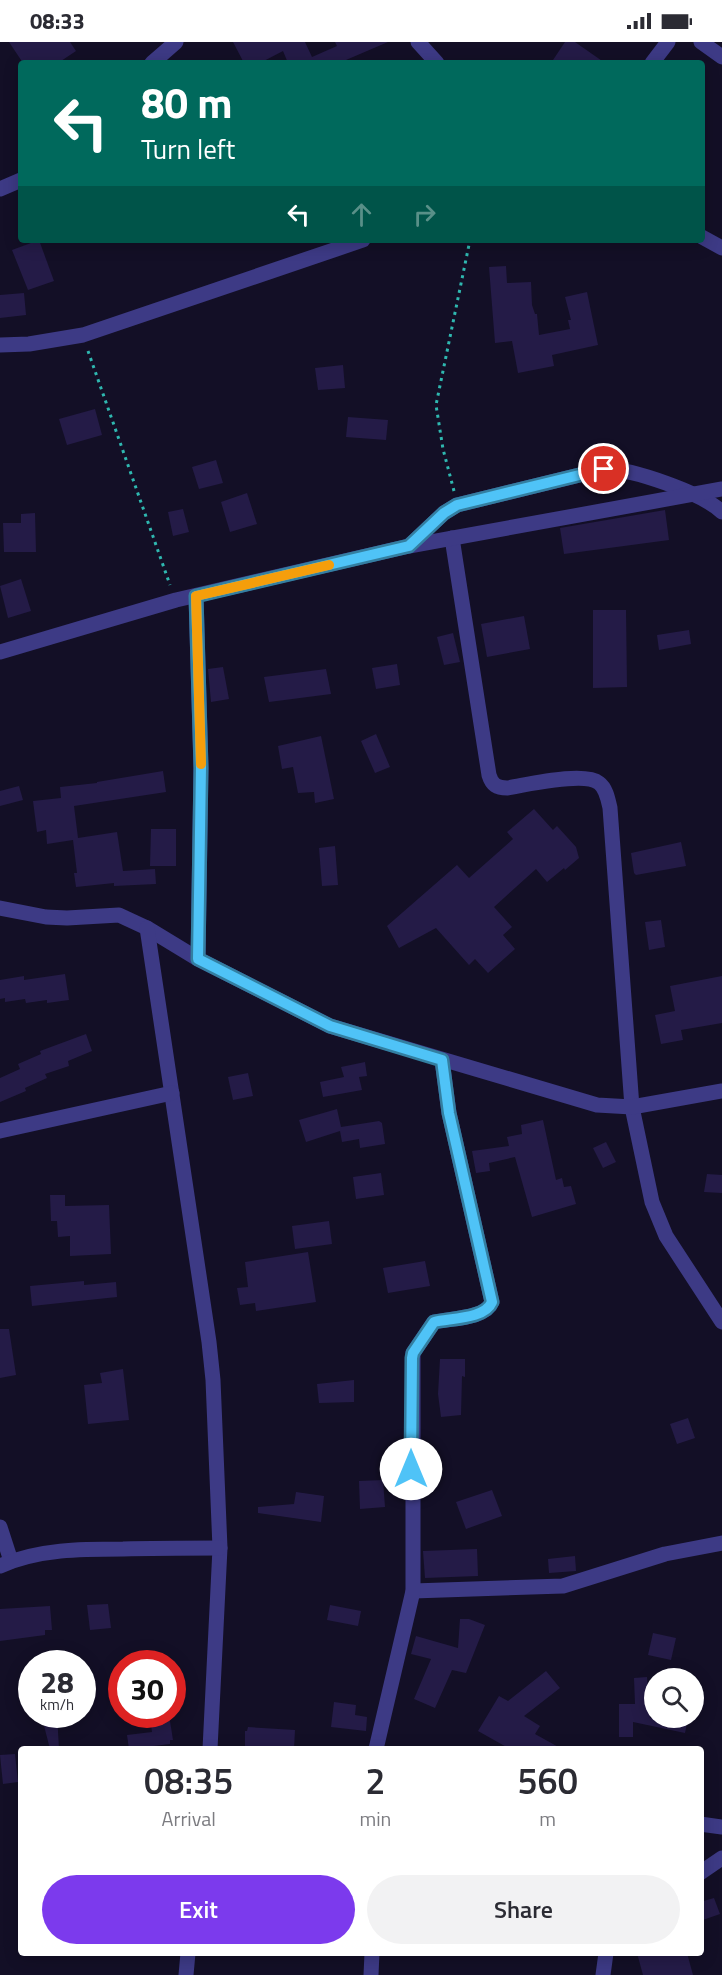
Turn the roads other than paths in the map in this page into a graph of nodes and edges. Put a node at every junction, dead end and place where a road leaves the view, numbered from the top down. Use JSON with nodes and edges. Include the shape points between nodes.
{"nodes":[{"id":1,"x":176,"y":42,"type":"edge"},
{"id":2,"x":418,"y":42,"type":"edge"},
{"id":3,"x":668,"y":42,"type":"edge"},
{"id":4,"x":701,"y":42,"type":"edge"},
{"id":5,"x":722,"y":57,"type":"edge"},
{"id":6,"x":155,"y":60,"type":"edge"},
{"id":7,"x":434,"y":60,"type":"edge"},
{"id":8,"x":654,"y":60,"type":"edge"},
{"id":9,"x":18,"y":181,"type":"edge"},
{"id":10,"x":0,"y":189,"type":"edge"},
{"id":11,"x":705,"y":239,"type":"edge"},
{"id":12,"x":354,"y":243,"type":"edge"},
{"id":13,"x":722,"y":248,"type":"edge"},
{"id":14,"x":0,"y":345,"type":"edge"},
{"id":15,"x":722,"y":489,"type":"edge"},
{"id":16,"x":692,"y":494,"type":"junction"},
{"id":17,"x":722,"y":512,"type":"edge"},
{"id":18,"x":452,"y":538,"type":"junction"},
{"id":19,"x":409,"y":546,"type":"junction"},
{"id":20,"x":196,"y":596,"type":"junction"},
{"id":21,"x":0,"y":652,"type":"edge"},
{"id":22,"x":0,"y":908,"type":"edge"},
{"id":23,"x":147,"y":928,"type":"junction"},
{"id":24,"x":198,"y":959,"type":"junction"},
{"id":25,"x":442,"y":1060,"type":"junction"},
{"id":26,"x":722,"y":1091,"type":"edge"},
{"id":27,"x":172,"y":1093,"type":"junction"},
{"id":28,"x":632,"y":1107,"type":"junction"},
{"id":29,"x":0,"y":1131,"type":"edge"},
{"id":30,"x":722,"y":1322,"type":"edge"},
{"id":31,"x":0,"y":1527,"type":"edge"},
{"id":32,"x":722,"y":1543,"type":"edge"},
{"id":33,"x":220,"y":1548,"type":"junction"},
{"id":34,"x":5,"y":1564,"type":"edge"},
{"id":35,"x":412,"y":1591,"type":"junction"},
{"id":36,"x":210,"y":1746,"type":"edge"},
{"id":37,"x":377,"y":1746,"type":"edge"},
{"id":38,"x":704,"y":1825,"type":"edge"},
{"id":39,"x":722,"y":1827,"type":"edge"},
{"id":40,"x":722,"y":1858,"type":"edge"},
{"id":41,"x":704,"y":1870,"type":"edge"},
{"id":42,"x":188,"y":1956,"type":"edge"},
{"id":43,"x":372,"y":1956,"type":"edge"},
{"id":44,"x":606,"y":1956,"type":"edge"},
{"id":45,"x":186,"y":1975,"type":"edge"},
{"id":46,"x":371,"y":1975,"type":"edge"},
{"id":47,"x":603,"y":1975,"type":"edge"}],
"edges":[{"from":1,"to":6,"type":"street"},
{"from":2,"to":7,"type":"street"},
{"from":3,"to":8,"type":"street"},
{"from":4,"to":5,"type":"street"},
{"from":9,"to":10,"type":"street"},
{"from":11,"to":13,"type":"street"},
{"from":12,"to":14,"type":"street","via":[[83,335]]},
{"from":15,"to":16,"type":"street"},
{"from":16,"to":17,"type":"street"},
{"from":16,"to":18,"type":"street"},
{"from":16,"to":19,"type":"street","via":[[629,472],[604,469],[457,505]]},
{"from":18,"to":19,"type":"street"},
{"from":18,"to":28,"type":"street","via":[[492,783],[507,788],[583,777],[600,783],[606,793]]},
{"from":19,"to":20,"type":"street"},
{"from":20,"to":21,"type":"street"},
{"from":20,"to":24,"type":"street","via":[[201,768]]},
{"from":22,"to":23,"type":"street","via":[[46,917],[119,915]]},
{"from":23,"to":24,"type":"street"},
{"from":23,"to":27,"type":"street"},
{"from":24,"to":25,"type":"street","via":[[330,1026]]},
{"from":25,"to":28,"type":"street","via":[[597,1105]]},
{"from":25,"to":35,"type":"street","via":[[449,1113],[492,1302],[480,1313],[434,1322],[413,1353]]},
{"from":26,"to":28,"type":"street"},
{"from":27,"to":29,"type":"street"},
{"from":27,"to":33,"type":"street","via":[[210,1342]]},
{"from":28,"to":30,"type":"street","via":[[658,1218]]},
{"from":31,"to":34,"type":"street"},
{"from":32,"to":35,"type":"street","via":[[665,1554],[563,1586]]},
{"from":33,"to":34,"type":"street","via":[[76,1549]]},
{"from":33,"to":36,"type":"street"},
{"from":35,"to":37,"type":"street"},
{"from":38,"to":39,"type":"street"},
{"from":40,"to":41,"type":"street"},
{"from":42,"to":45,"type":"street"},
{"from":43,"to":46,"type":"street"},
{"from":44,"to":47,"type":"street"}]}
